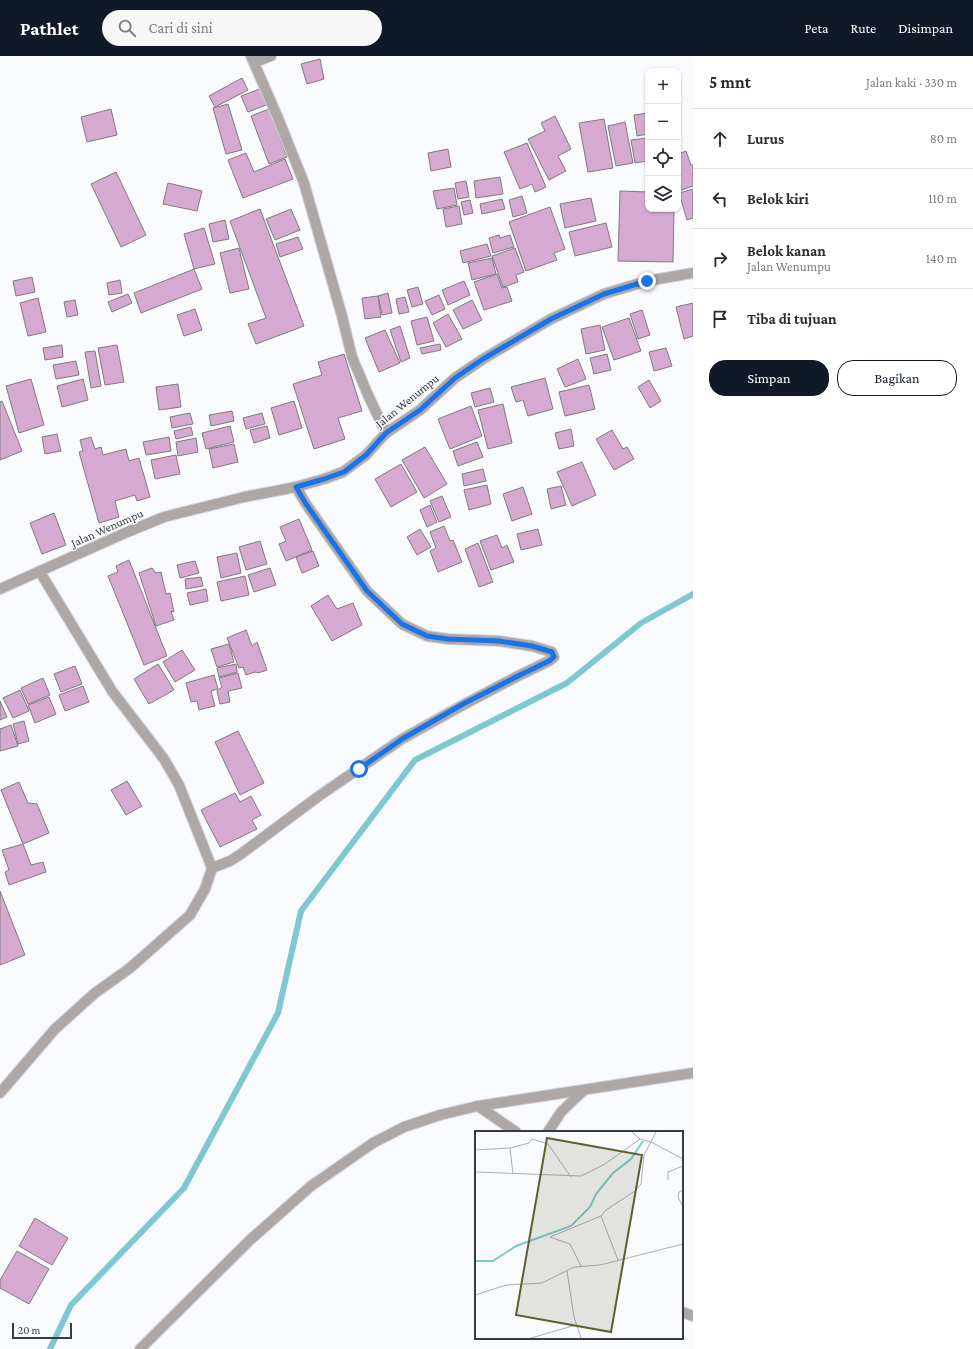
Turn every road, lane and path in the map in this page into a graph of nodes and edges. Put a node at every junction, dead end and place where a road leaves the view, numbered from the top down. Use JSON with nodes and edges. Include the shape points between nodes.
{"nodes":[{"id":1,"x":271,"y":56,"type":"edge"},
{"id":2,"x":253,"y":59,"type":"edge"},
{"id":3,"x":693,"y":273,"type":"edge"},
{"id":4,"x":386,"y":433,"type":"junction"},
{"id":5,"x":296,"y":487,"type":"junction"},
{"id":6,"x":40,"y":572,"type":"junction"},
{"id":7,"x":0,"y":590,"type":"edge"},
{"id":8,"x":212,"y":868,"type":"junction"},
{"id":9,"x":693,"y":1073,"type":"edge"},
{"id":10,"x":584,"y":1090,"type":"junction"},
{"id":11,"x":0,"y":1094,"type":"edge"},
{"id":12,"x":478,"y":1106,"type":"junction"},
{"id":13,"x":515,"y":1131,"type":"edge"},
{"id":14,"x":549,"y":1131,"type":"edge"},
{"id":15,"x":683,"y":1312,"type":"edge"},
{"id":16,"x":693,"y":1316,"type":"edge"},
{"id":17,"x":140,"y":1349,"type":"edge"}],
"edges":[{"from":1,"to":2,"type":"street"},
{"from":2,"to":4,"type":"street","via":[[304,183],[352,357]]},
{"from":3,"to":4,"type":"street","name":"Jalan Wenumpu","via":[[647,281],[604,294],[551,319],[455,378],[420,410]]},
{"from":4,"to":5,"type":"street","name":"Jalan Wenumpu","via":[[366,455],[344,472]]},
{"from":5,"to":6,"type":"street","name":"Jalan Wenumpu","via":[[164,517]]},
{"from":5,"to":8,"type":"street","via":[[367,591],[402,624],[427,636],[532,646],[552,652],[554,657],[402,739],[241,854]]},
{"from":6,"to":7,"type":"street","name":"Jalan Wenumpu"},
{"from":6,"to":8,"type":"street","via":[[112,691],[164,759],[179,786]]},
{"from":8,"to":11,"type":"street","via":[[205,890],[190,915],[55,1029]]},
{"from":9,"to":10,"type":"street"},
{"from":10,"to":12,"type":"street"},
{"from":10,"to":14,"type":"street","via":[[561,1112]]},
{"from":12,"to":13,"type":"street"},
{"from":12,"to":17,"type":"street","via":[[404,1127],[374,1143],[311,1186],[250,1240]]},
{"from":15,"to":16,"type":"street"}]}
